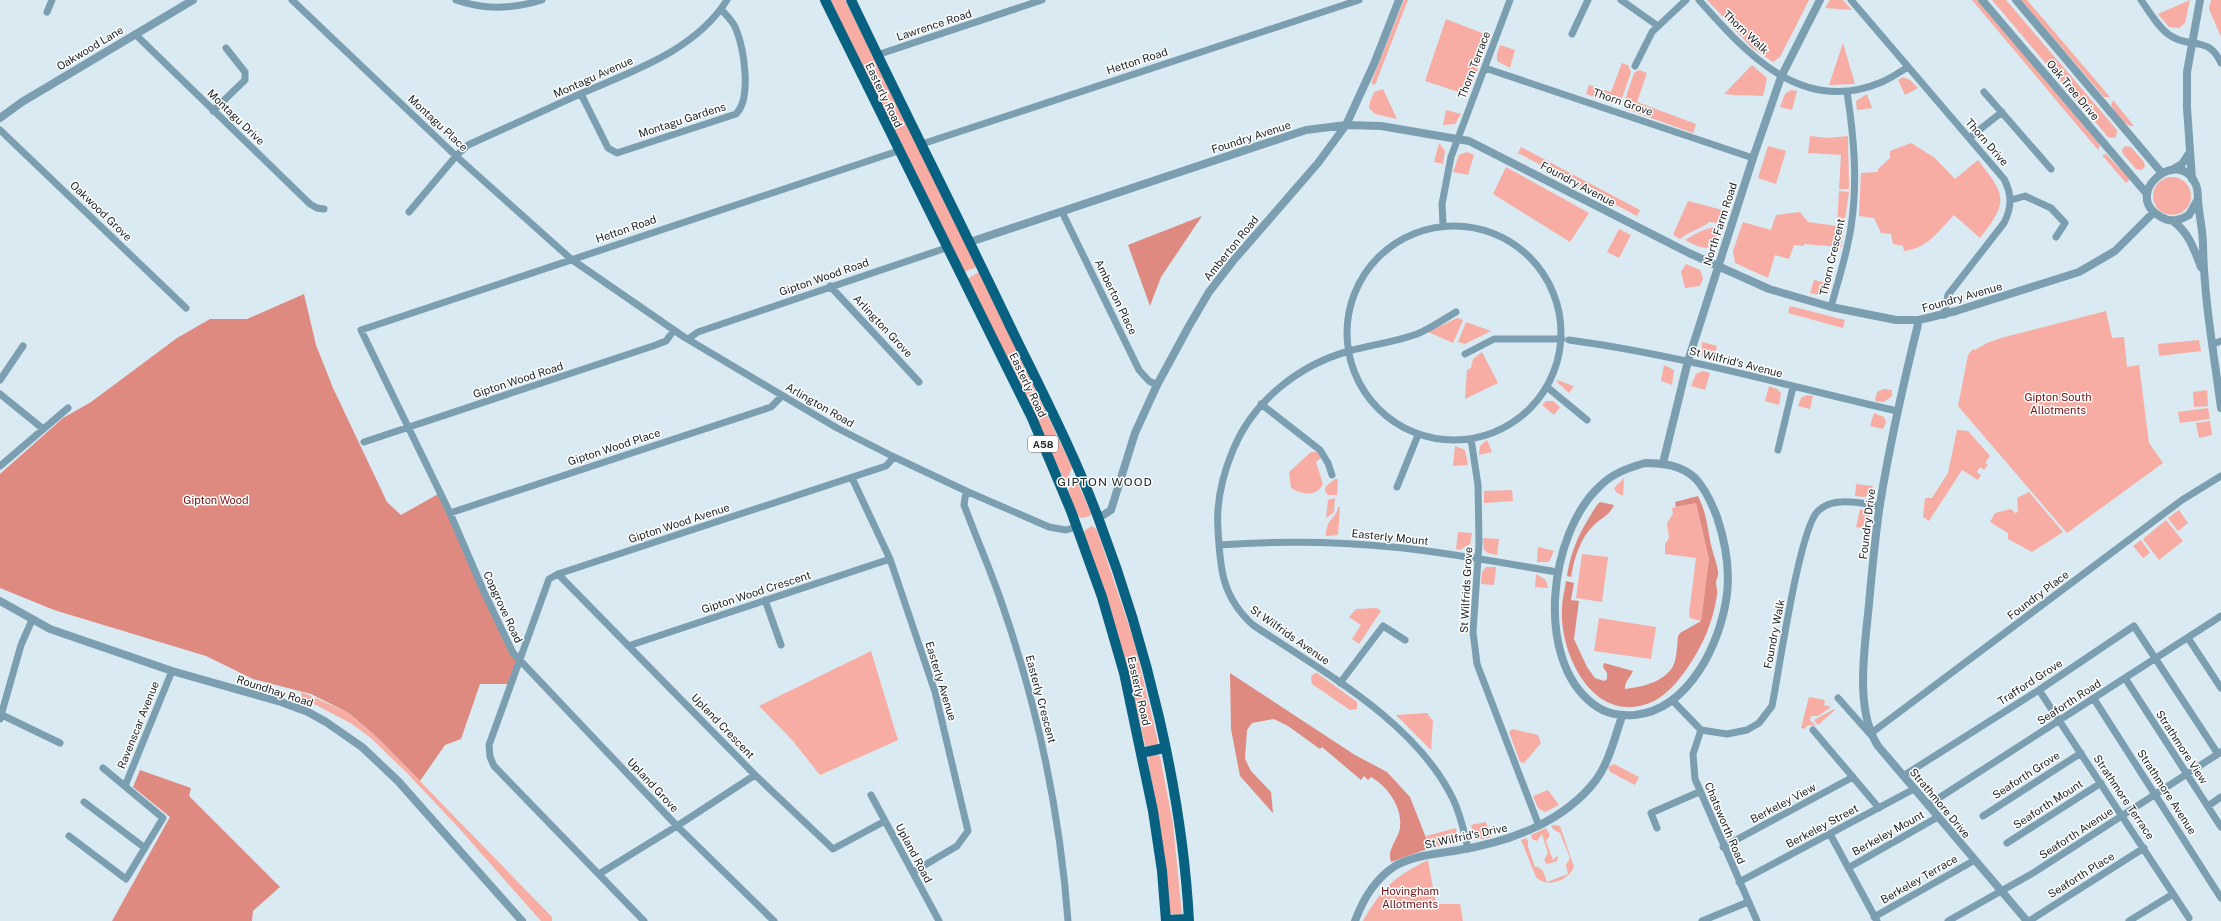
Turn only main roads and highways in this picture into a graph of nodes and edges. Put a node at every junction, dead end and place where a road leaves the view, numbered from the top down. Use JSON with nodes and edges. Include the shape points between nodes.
{"nodes":[{"id":1,"x":825,"y":0,"type":"edge"},
{"id":2,"x":851,"y":0,"type":"edge"},
{"id":3,"x":1164,"y":748,"type":"junction"},
{"id":4,"x":1141,"y":753,"type":"junction"},
{"id":5,"x":1166,"y":920,"type":"edge"},
{"id":6,"x":1189,"y":920,"type":"edge"}],
"edges":[{"from":1,"to":4,"type":"main road","name":"Easterly Road","number":"A58","via":[[1032,418],[1104,604],[1124,673]]},
{"from":2,"to":3,"type":"main road","name":"Easterly Road","number":"A58","via":[[1052,410],[1099,518],[1147,668]]},
{"from":3,"to":4,"type":"main road"},
{"from":3,"to":6,"type":"main road","name":"Easterly Road","number":"A58","via":[[1176,806]]},
{"from":4,"to":5,"type":"main road","name":"Easterly Road","number":"A58","via":[[1161,864]]},
{"from":5,"to":6,"type":"main road"}]}
